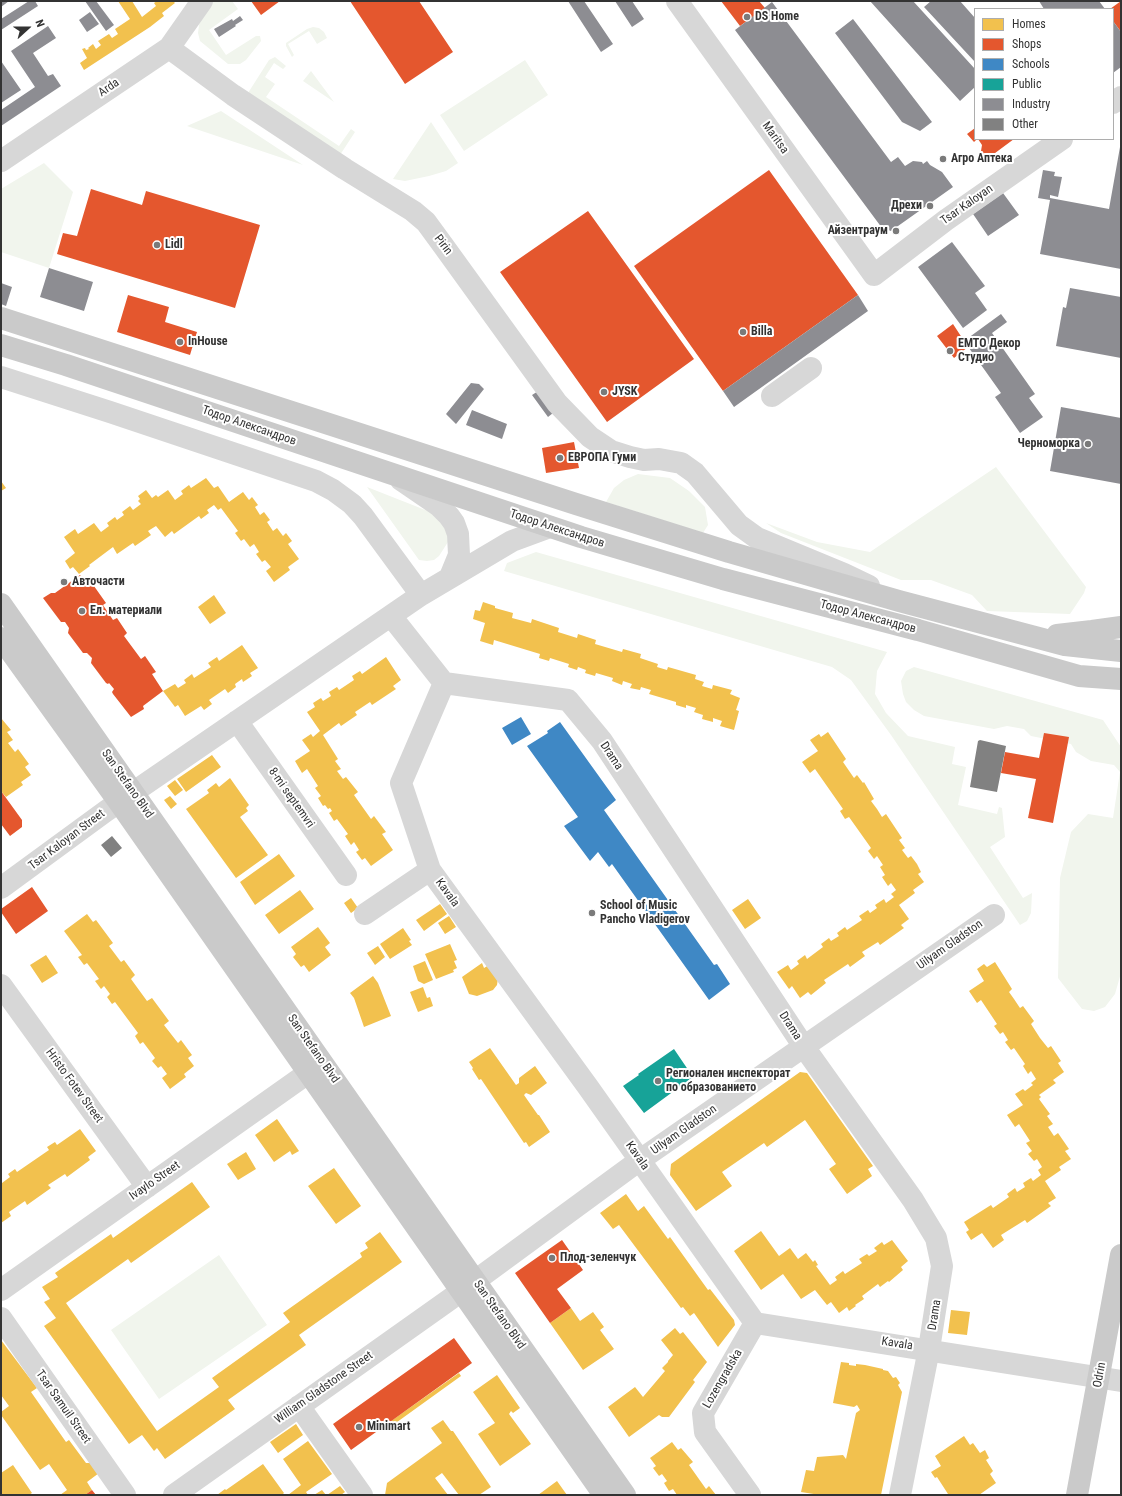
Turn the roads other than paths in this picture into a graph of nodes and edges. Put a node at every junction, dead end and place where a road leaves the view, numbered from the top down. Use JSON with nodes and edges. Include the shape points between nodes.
{"nodes":[{"id":1,"x":202,"y":1,"type":"edge"},
{"id":2,"x":677,"y":1,"type":"edge"},
{"id":3,"x":169,"y":48,"type":"junction"},
{"id":4,"x":1061,"y":140,"type":"edge"},
{"id":5,"x":1,"y":161,"type":"edge"},
{"id":6,"x":874,"y":275,"type":"joint"},
{"id":7,"x":1,"y":318,"type":"edge"},
{"id":8,"x":1,"y":345,"type":"edge"},
{"id":9,"x":812,"y":368,"type":"dead end"},
{"id":10,"x":1,"y":377,"type":"edge"},
{"id":11,"x":772,"y":396,"type":"dead end"},
{"id":12,"x":392,"y":474,"type":"junction"},
{"id":13,"x":550,"y":527,"type":"junction"},
{"id":14,"x":450,"y":577,"type":"junction"},
{"id":15,"x":421,"y":595,"type":"junction"},
{"id":16,"x":899,"y":601,"type":"junction"},
{"id":17,"x":1,"y":604,"type":"edge"},
{"id":18,"x":391,"y":616,"type":"junction"},
{"id":19,"x":1121,"y":627,"type":"edge"},
{"id":20,"x":1035,"y":637,"type":"junction"},
{"id":21,"x":1,"y":638,"type":"edge"},
{"id":22,"x":1121,"y":651,"type":"edge"},
{"id":23,"x":1079,"y":676,"type":"junction"},
{"id":24,"x":1121,"y":679,"type":"edge"},
{"id":25,"x":444,"y":683,"type":"junction"},
{"id":26,"x":1121,"y":693,"type":"edge"},
{"id":27,"x":237,"y":721,"type":"junction"},
{"id":28,"x":126,"y":797,"type":"junction"},
{"id":29,"x":430,"y":870,"type":"junction"},
{"id":30,"x":346,"y":875,"type":"dead end"},
{"id":31,"x":1,"y":888,"type":"edge"},
{"id":32,"x":365,"y":914,"type":"dead end"},
{"id":33,"x":994,"y":915,"type":"dead end"},
{"id":34,"x":1,"y":985,"type":"edge"},
{"id":35,"x":804,"y":1047,"type":"junction"},
{"id":36,"x":308,"y":1073,"type":"junction"},
{"id":37,"x":640,"y":1160,"type":"junction"},
{"id":38,"x":147,"y":1187,"type":"junction"},
{"id":39,"x":1121,"y":1255,"type":"edge"},
{"id":40,"x":467,"y":1286,"type":"junction"},
{"id":41,"x":1,"y":1290,"type":"edge"},
{"id":42,"x":1,"y":1318,"type":"edge"},
{"id":43,"x":755,"y":1323,"type":"junction"},
{"id":44,"x":929,"y":1349,"type":"junction"},
{"id":45,"x":1099,"y":1378,"type":"junction"},
{"id":46,"x":1121,"y":1381,"type":"edge"},
{"id":47,"x":299,"y":1406,"type":"junction"},
{"id":48,"x":125,"y":1495,"type":"edge"},
{"id":49,"x":174,"y":1495,"type":"edge"},
{"id":50,"x":362,"y":1495,"type":"edge"},
{"id":51,"x":604,"y":1495,"type":"edge"},
{"id":52,"x":625,"y":1495,"type":"edge"},
{"id":53,"x":750,"y":1495,"type":"edge"},
{"id":54,"x":900,"y":1495,"type":"edge"},
{"id":55,"x":1077,"y":1495,"type":"edge"}],
"edges":[{"from":1,"to":3,"type":"street","name":"Arda"},
{"from":2,"to":6,"type":"street","name":"Maritsa"},
{"from":3,"to":5,"type":"street","name":"Arda"},
{"from":3,"to":16,"type":"street","name":"Pirin","via":[[240,100],[413,211],[426,222],[557,403],[590,436],[611,451],[630,457],[681,463],[695,473],[739,525],[757,538],[844,574]]},
{"from":4,"to":6,"type":"street","name":"Tsar Kaloyan","via":[[957,212]]},
{"from":7,"to":16,"type":"main road","name":"Тодор Александров","via":[[576,504]]},
{"from":8,"to":12,"type":"main road","name":"Тодор Александров"},
{"from":9,"to":11,"type":"street"},
{"from":10,"to":15,"type":"street","via":[[316,481],[352,504]]},
{"from":12,"to":13,"type":"main road","name":"Тодор Александров"},
{"from":12,"to":14,"type":"street","via":[[439,506],[454,523],[458,534],[459,555]]},
{"from":13,"to":14,"type":"street","name":"Tsar Kaloyan Street","via":[[512,541]]},
{"from":13,"to":23,"type":"main road","name":"Тодор Александров","via":[[723,579],[918,630]]},
{"from":14,"to":15,"type":"street","name":"Tsar Kaloyan Street"},
{"from":15,"to":18,"type":"street","name":"Tsar Kaloyan Street"},
{"from":16,"to":20,"type":"main road","name":"Тодор Александров"},
{"from":17,"to":28,"type":"main road","name":"San Stefano Blvd"},
{"from":18,"to":25,"type":"street"},
{"from":18,"to":27,"type":"street","name":"Tsar Kaloyan Street"},
{"from":19,"to":20,"type":"main road"},
{"from":20,"to":22,"type":"main road","name":"Тодор Александров","via":[[1065,645]]},
{"from":21,"to":28,"type":"main road","name":"San Stefano Blvd"},
{"from":23,"to":24,"type":"main road","name":"Тодор Александров"},
{"from":23,"to":26,"type":"main road"},
{"from":25,"to":29,"type":"street","name":"Kavala","via":[[401,783]]},
{"from":25,"to":35,"type":"street","name":"Drama","via":[[568,700],[602,741]]},
{"from":27,"to":28,"type":"street","name":"Tsar Kaloyan Street"},
{"from":27,"to":30,"type":"street","name":"8-mi septemvri"},
{"from":28,"to":31,"type":"street","name":"Tsar Kaloyan Street"},
{"from":28,"to":36,"type":"main road","name":"San Stefano Blvd"},
{"from":28,"to":40,"type":"main road","name":"San Stefano Blvd"},
{"from":29,"to":32,"type":"street"},
{"from":29,"to":37,"type":"street","name":"Kavala"},
{"from":33,"to":35,"type":"street","name":"Uilyam Gladston"},
{"from":34,"to":38,"type":"street","name":"Hristo Fotev Street"},
{"from":35,"to":37,"type":"street","name":"Uilyam Gladston"},
{"from":35,"to":44,"type":"street","name":"Drama","via":[[914,1200],[936,1238],[942,1266]]},
{"from":36,"to":38,"type":"street","name":"Ivaylo Street"},
{"from":36,"to":40,"type":"main road","name":"San Stefano Blvd"},
{"from":37,"to":40,"type":"street","name":"Uilyam Gladston"},
{"from":37,"to":43,"type":"street","name":"Kavala"},
{"from":38,"to":41,"type":"street","name":"Ivaylo Street"},
{"from":39,"to":45,"type":"main road","name":"Odrin"},
{"from":40,"to":47,"type":"street","name":"William Gladstone Street"},
{"from":40,"to":51,"type":"main road","name":"San Stefano Blvd"},
{"from":40,"to":52,"type":"main road","name":"San Stefano Blvd"},
{"from":42,"to":48,"type":"street","name":"Tsar Samuil Street"},
{"from":43,"to":44,"type":"street","name":"Kavala"},
{"from":43,"to":53,"type":"street","name":"Lozengradska","via":[[704,1413],[705,1432]]},
{"from":44,"to":45,"type":"street","name":"Kavala"},
{"from":44,"to":54,"type":"street","name":"Drama"},
{"from":45,"to":46,"type":"street","name":"Kavala"},
{"from":45,"to":55,"type":"main road","name":"Odrin"},
{"from":47,"to":49,"type":"street","name":"William Gladstone Street"},
{"from":47,"to":50,"type":"street"}]}
